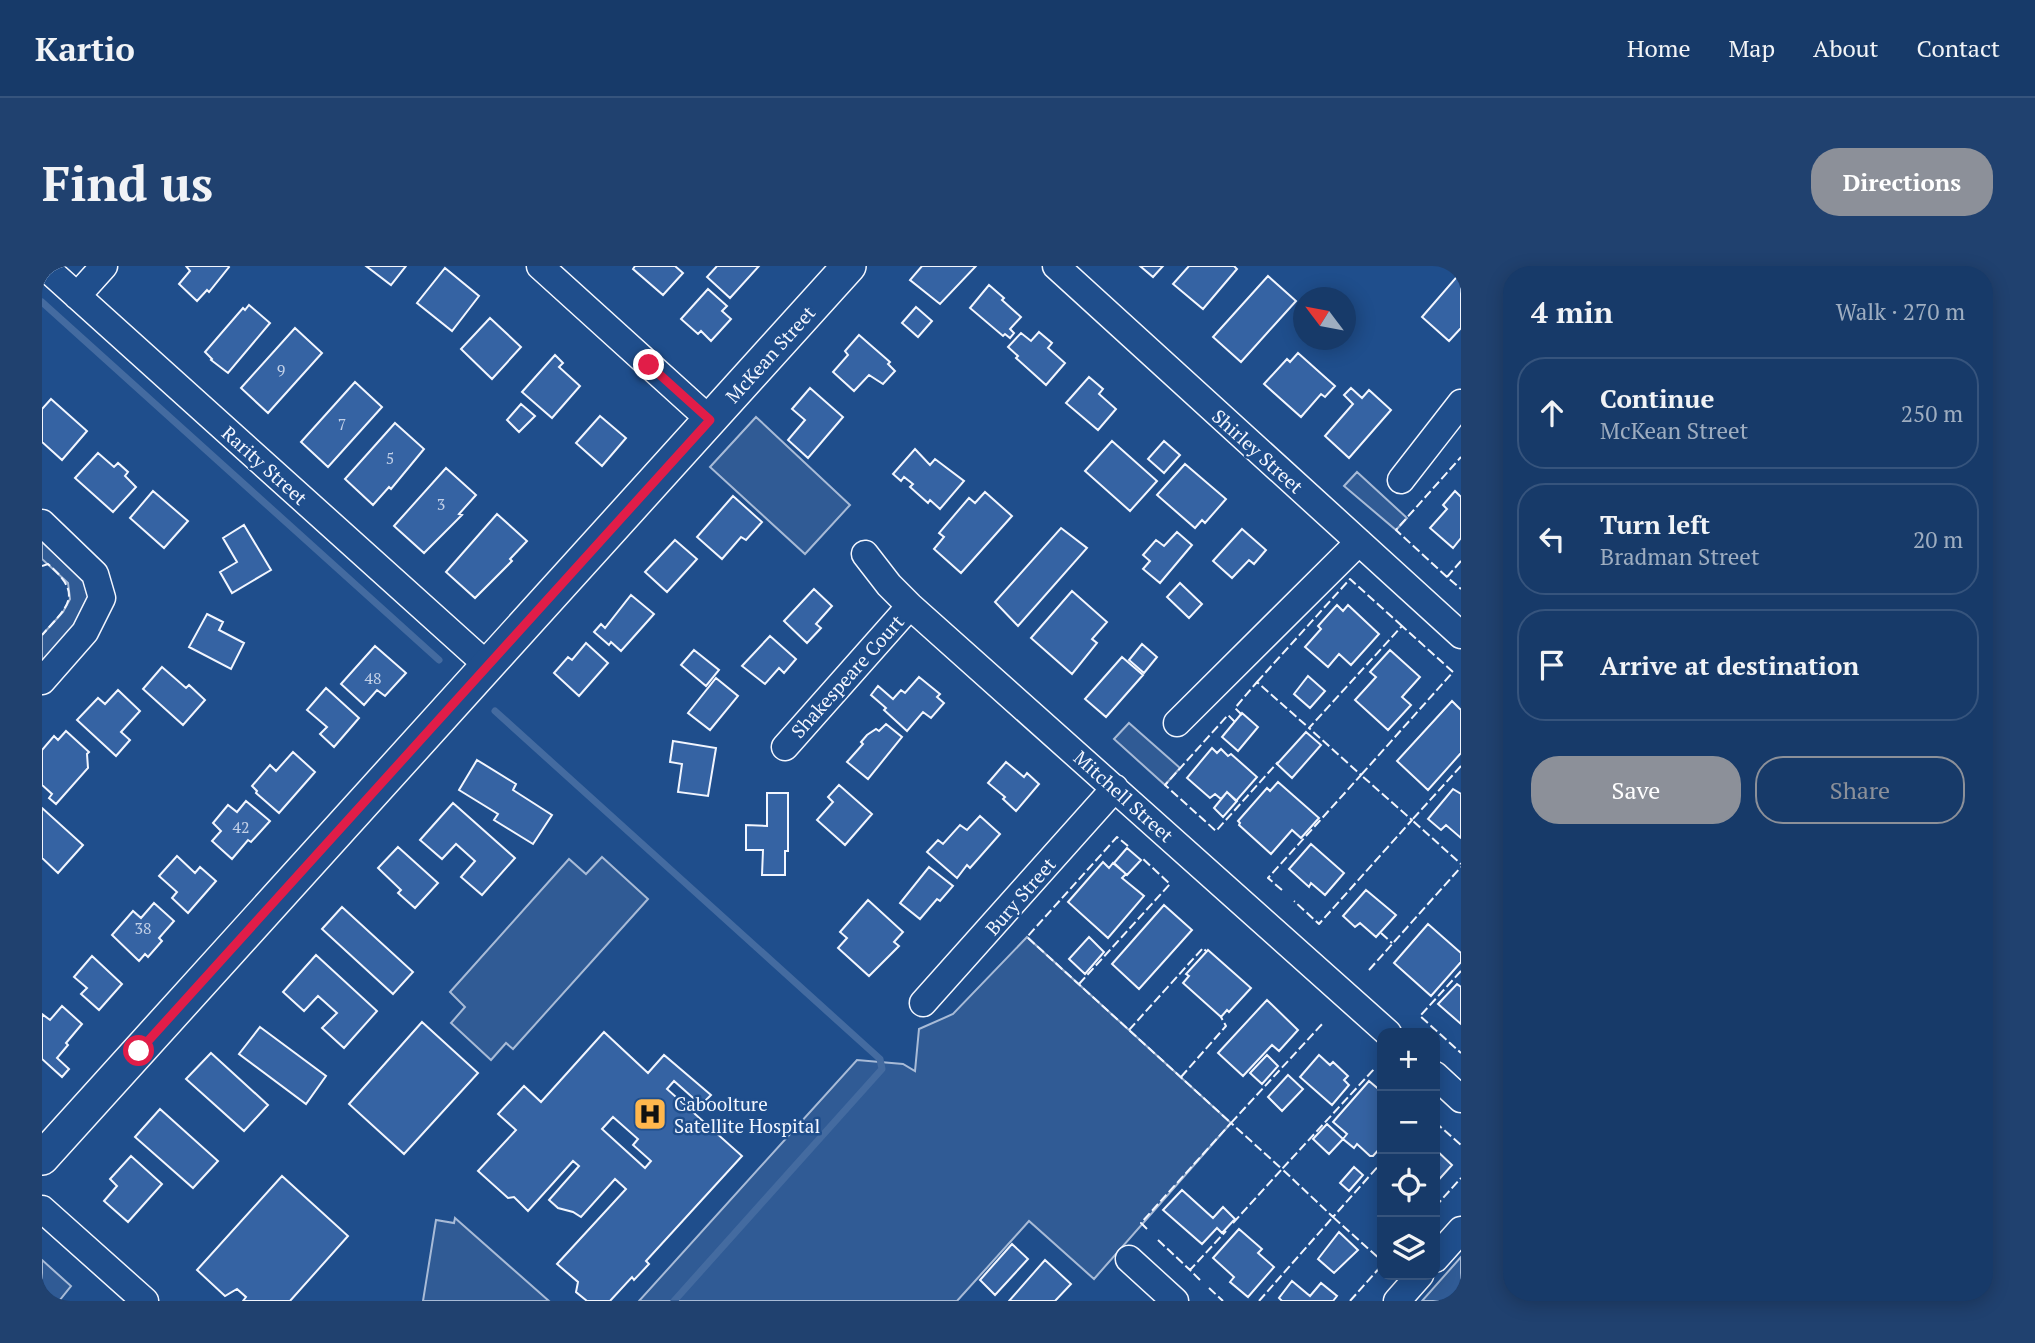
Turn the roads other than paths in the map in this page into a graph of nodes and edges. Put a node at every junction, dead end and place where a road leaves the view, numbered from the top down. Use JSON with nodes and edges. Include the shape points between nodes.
{"nodes":[{"id":1,"x":44,"y":266,"type":"edge"},
{"id":2,"x":104,"y":266,"type":"edge"},
{"id":3,"x":540,"y":266,"type":"edge"},
{"id":4,"x":849,"y":266,"type":"edge"},
{"id":5,"x":1056,"y":266,"type":"edge"},
{"id":6,"x":77,"y":296,"type":"junction"},
{"id":7,"x":1461,"y":403,"type":"edge"},
{"id":8,"x":710,"y":420,"type":"junction"},
{"id":9,"x":1401,"y":480,"type":"dead end"},
{"id":10,"x":42,"y":523,"type":"edge"},
{"id":11,"x":1359,"y":542,"type":"junction"},
{"id":12,"x":865,"y":554,"type":"dead end"},
{"id":13,"x":910,"y":606,"type":"junction"},
{"id":14,"x":1461,"y":635,"type":"edge"},
{"id":15,"x":487,"y":665,"type":"junction"},
{"id":16,"x":42,"y":681,"type":"edge"},
{"id":17,"x":1177,"y":723,"type":"dead end"},
{"id":18,"x":785,"y":747,"type":"dead end"},
{"id":19,"x":1115,"y":788,"type":"junction"},
{"id":20,"x":923,"y":1003,"type":"dead end"},
{"id":21,"x":1382,"y":1028,"type":"edge"},
{"id":22,"x":1440,"y":1080,"type":"edge"},
{"id":23,"x":1461,"y":1099,"type":"edge"},
{"id":24,"x":42,"y":1158,"type":"edge"},
{"id":25,"x":42,"y":1209,"type":"edge"},
{"id":26,"x":1461,"y":1230,"type":"edge"},
{"id":27,"x":1440,"y":1253,"type":"edge"},
{"id":28,"x":1129,"y":1259,"type":"dead end"},
{"id":29,"x":1415,"y":1280,"type":"edge"},
{"id":30,"x":145,"y":1301,"type":"edge"},
{"id":31,"x":1175,"y":1301,"type":"edge"},
{"id":32,"x":1396,"y":1301,"type":"edge"}],
"edges":[{"from":1,"to":6,"type":"street","name":"Rarity Street"},
{"from":2,"to":6,"type":"street"},
{"from":3,"to":8,"type":"street"},
{"from":4,"to":8,"type":"main road","name":"McKean Street"},
{"from":5,"to":11,"type":"street","name":"Shirley Street"},
{"from":6,"to":15,"type":"street","name":"Rarity Street"},
{"from":7,"to":9,"type":"street"},
{"from":8,"to":15,"type":"main road","name":"McKean Street"},
{"from":10,"to":16,"type":"street","via":[[95,574],[102,598],[89,628]]},
{"from":11,"to":14,"type":"street","name":"Shirley Street"},
{"from":11,"to":17,"type":"street"},
{"from":12,"to":13,"type":"street","name":"Mitchell Street"},
{"from":13,"to":18,"type":"street","name":"Shakespeare Court"},
{"from":13,"to":19,"type":"street","name":"Mitchell Street"},
{"from":15,"to":24,"type":"main road","name":"McKean Street"},
{"from":19,"to":20,"type":"street","name":"Bury Street"},
{"from":19,"to":21,"type":"street","name":"Mitchell Street"},
{"from":22,"to":23,"type":"street"},
{"from":25,"to":30,"type":"street"},
{"from":26,"to":27,"type":"street"},
{"from":28,"to":31,"type":"street"},
{"from":29,"to":32,"type":"street"}]}
